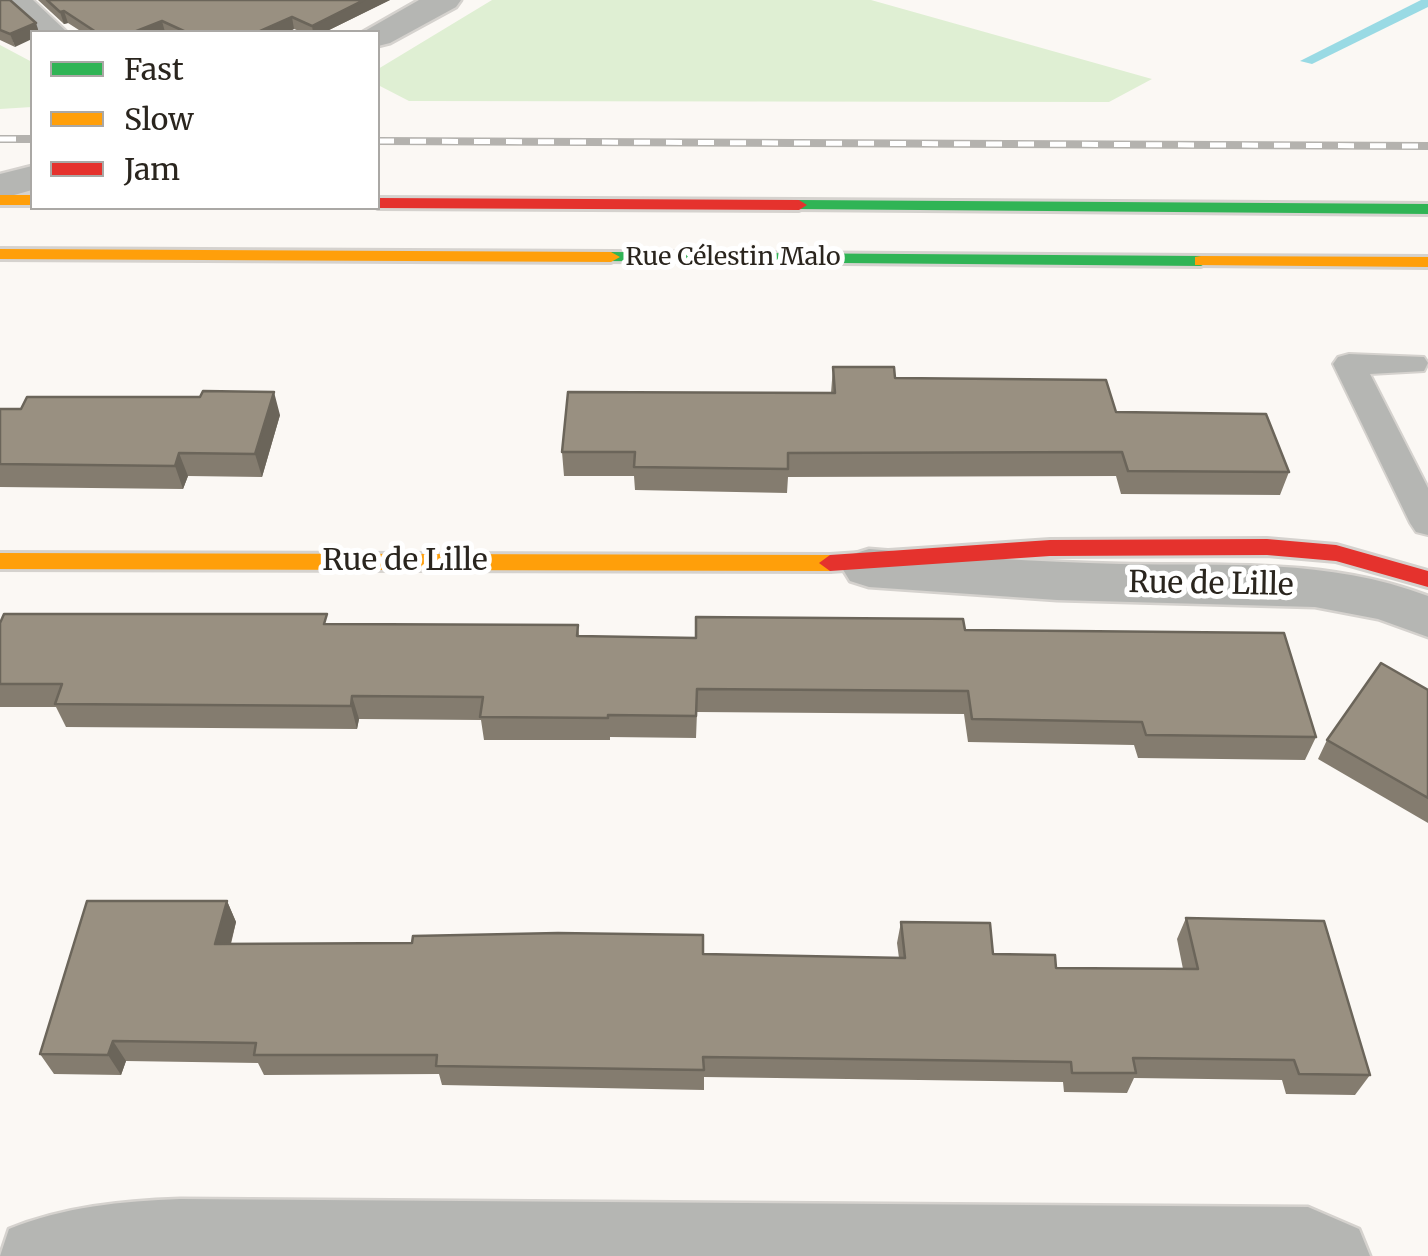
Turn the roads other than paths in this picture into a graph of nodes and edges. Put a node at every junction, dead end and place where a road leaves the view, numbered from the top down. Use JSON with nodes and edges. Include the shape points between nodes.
{"nodes":[{"id":1,"x":18,"y":0,"type":"edge"},
{"id":2,"x":444,"y":0,"type":"edge"},
{"id":3,"x":53,"y":30,"type":"edge"},
{"id":4,"x":380,"y":35,"type":"edge"},
{"id":5,"x":30,"y":179,"type":"edge"},
{"id":6,"x":0,"y":188,"type":"edge"},
{"id":7,"x":0,"y":200,"type":"edge"},
{"id":8,"x":30,"y":201,"type":"edge"},
{"id":9,"x":30,"y":202,"type":"edge"},
{"id":10,"x":380,"y":203,"type":"edge"},
{"id":11,"x":1428,"y":209,"type":"edge"},
{"id":12,"x":0,"y":212,"type":"edge"},
{"id":13,"x":0,"y":257,"type":"edge"},
{"id":14,"x":1427,"y":262,"type":"edge"},
{"id":15,"x":1413,"y":364,"type":"dead end"},
{"id":16,"x":1428,"y":523,"type":"edge"},
{"id":17,"x":0,"y":561,"type":"edge"},
{"id":18,"x":811,"y":564,"type":"junction"},
{"id":19,"x":1428,"y":579,"type":"edge"},
{"id":20,"x":1428,"y":616,"type":"edge"},
{"id":21,"x":1169,"y":1249,"type":"edge"},
{"id":22,"x":36,"y":1256,"type":"edge"},
{"id":23,"x":1332,"y":1256,"type":"edge"}],
"edges":[{"from":1,"to":3,"type":"lane"},
{"from":2,"to":4,"type":"street"},
{"from":5,"to":6,"type":"street"},
{"from":7,"to":8,"type":"main road"},
{"from":9,"to":12,"type":"street"},
{"from":10,"to":11,"type":"main road","name":"Rue Célestin Malo"},
{"from":13,"to":14,"type":"main road","name":"Rue Célestin Malo"},
{"from":15,"to":16,"type":"lane","via":[[1349,364]]},
{"from":17,"to":18,"type":"main road","name":"Rue de Lille"},
{"from":18,"to":19,"type":"main road","name":"Rue de Lille","via":[[1050,548],[1298,548]]},
{"from":18,"to":20,"type":"street","name":"Rue de Lille","via":[[1028,580],[1308,586],[1382,599]]},
{"from":21,"to":22,"type":"street","via":[[180,1236]]},
{"from":21,"to":23,"type":"street","via":[[1308,1245]]}]}
